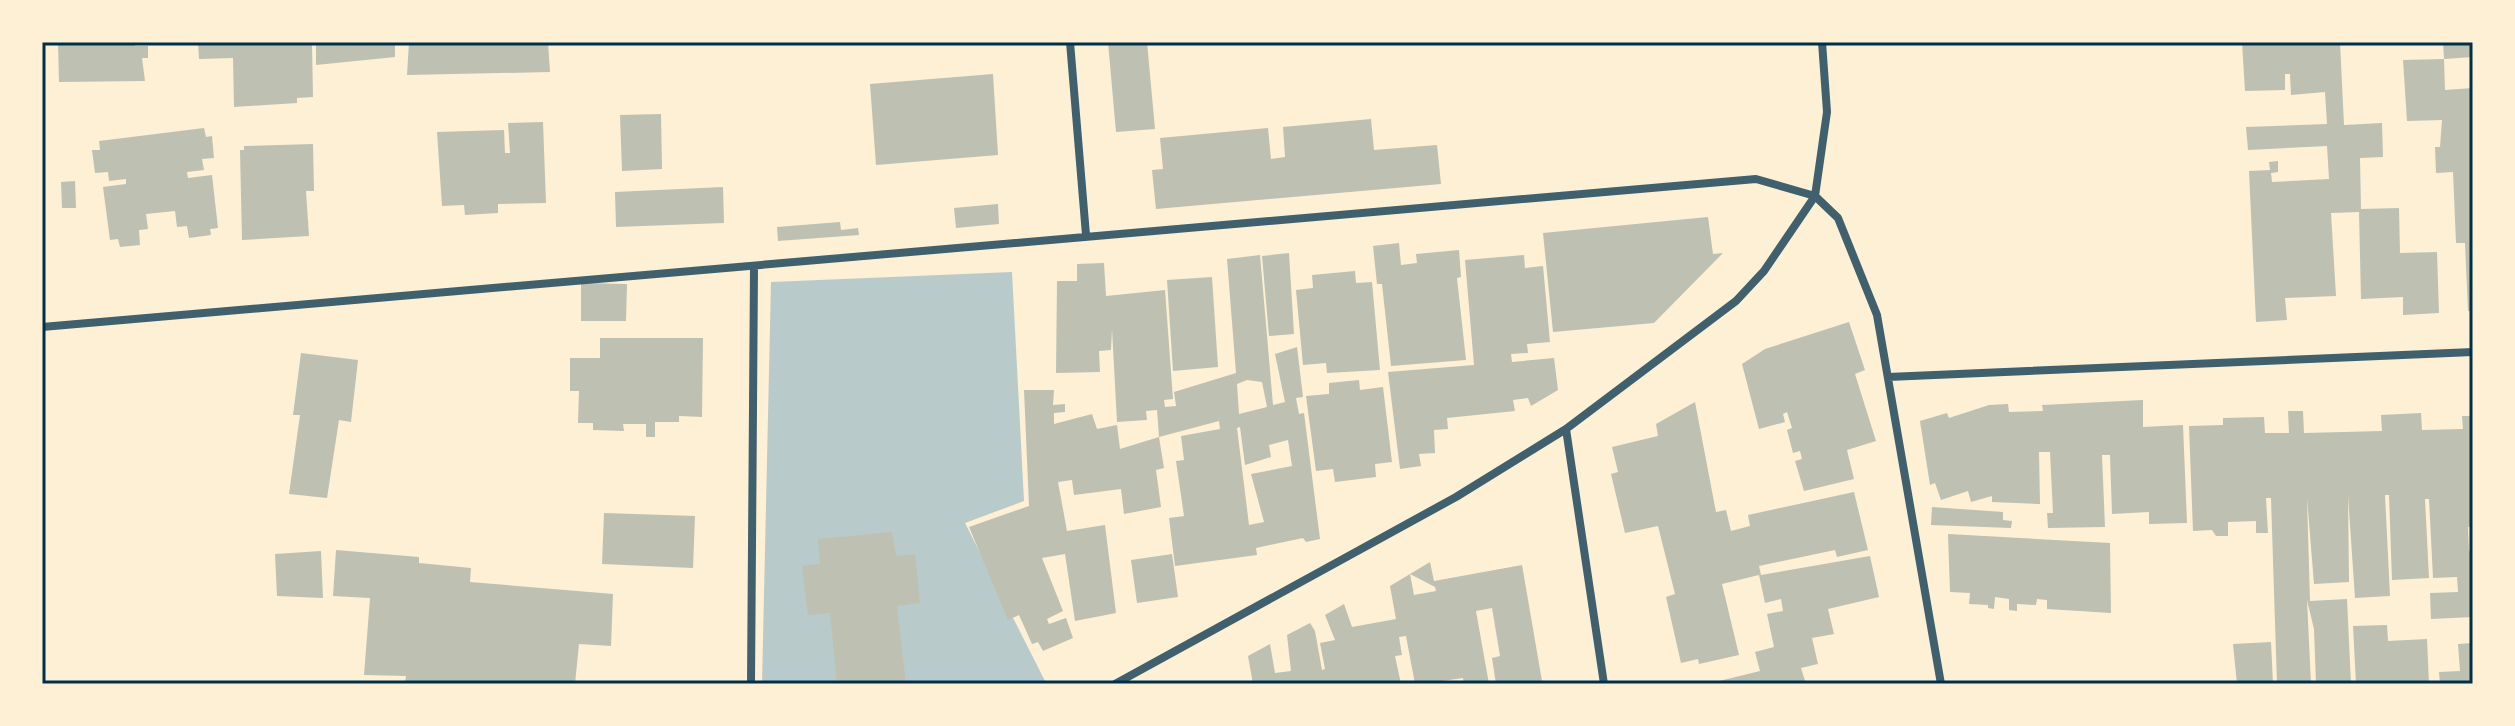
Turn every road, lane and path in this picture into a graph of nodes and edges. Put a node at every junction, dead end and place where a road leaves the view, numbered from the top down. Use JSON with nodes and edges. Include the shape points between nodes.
{"nodes":[{"id":1,"x":1070,"y":42,"type":"edge"},
{"id":2,"x":1822,"y":42,"type":"edge"},
{"id":3,"x":1815,"y":196,"type":"junction"},
{"id":4,"x":1086,"y":235,"type":"junction"},
{"id":5,"x":754,"y":268,"type":"junction"},
{"id":6,"x":42,"y":327,"type":"edge"},
{"id":7,"x":2473,"y":352,"type":"edge"},
{"id":8,"x":1888,"y":377,"type":"junction"},
{"id":9,"x":1566,"y":429,"type":"junction"},
{"id":10,"x":1119,"y":683,"type":"edge"},
{"id":11,"x":751,"y":684,"type":"edge"},
{"id":12,"x":1604,"y":684,"type":"edge"},
{"id":13,"x":1941,"y":684,"type":"edge"}],
"edges":[{"from":1,"to":4,"type":"street"},
{"from":2,"to":3,"type":"street","via":[[1827,112]]},
{"from":3,"to":4,"type":"street","via":[[1756,179]]},
{"from":3,"to":8,"type":"street","via":[[1838,218],[1853,253],[1877,315]]},
{"from":3,"to":9,"type":"street","via":[[1764,271],[1736,301]]},
{"from":4,"to":5,"type":"street"},
{"from":5,"to":6,"type":"street"},
{"from":5,"to":11,"type":"street"},
{"from":7,"to":8,"type":"street"},
{"from":8,"to":13,"type":"street"},
{"from":9,"to":10,"type":"street","via":[[1456,497]]},
{"from":9,"to":12,"type":"street"}]}
